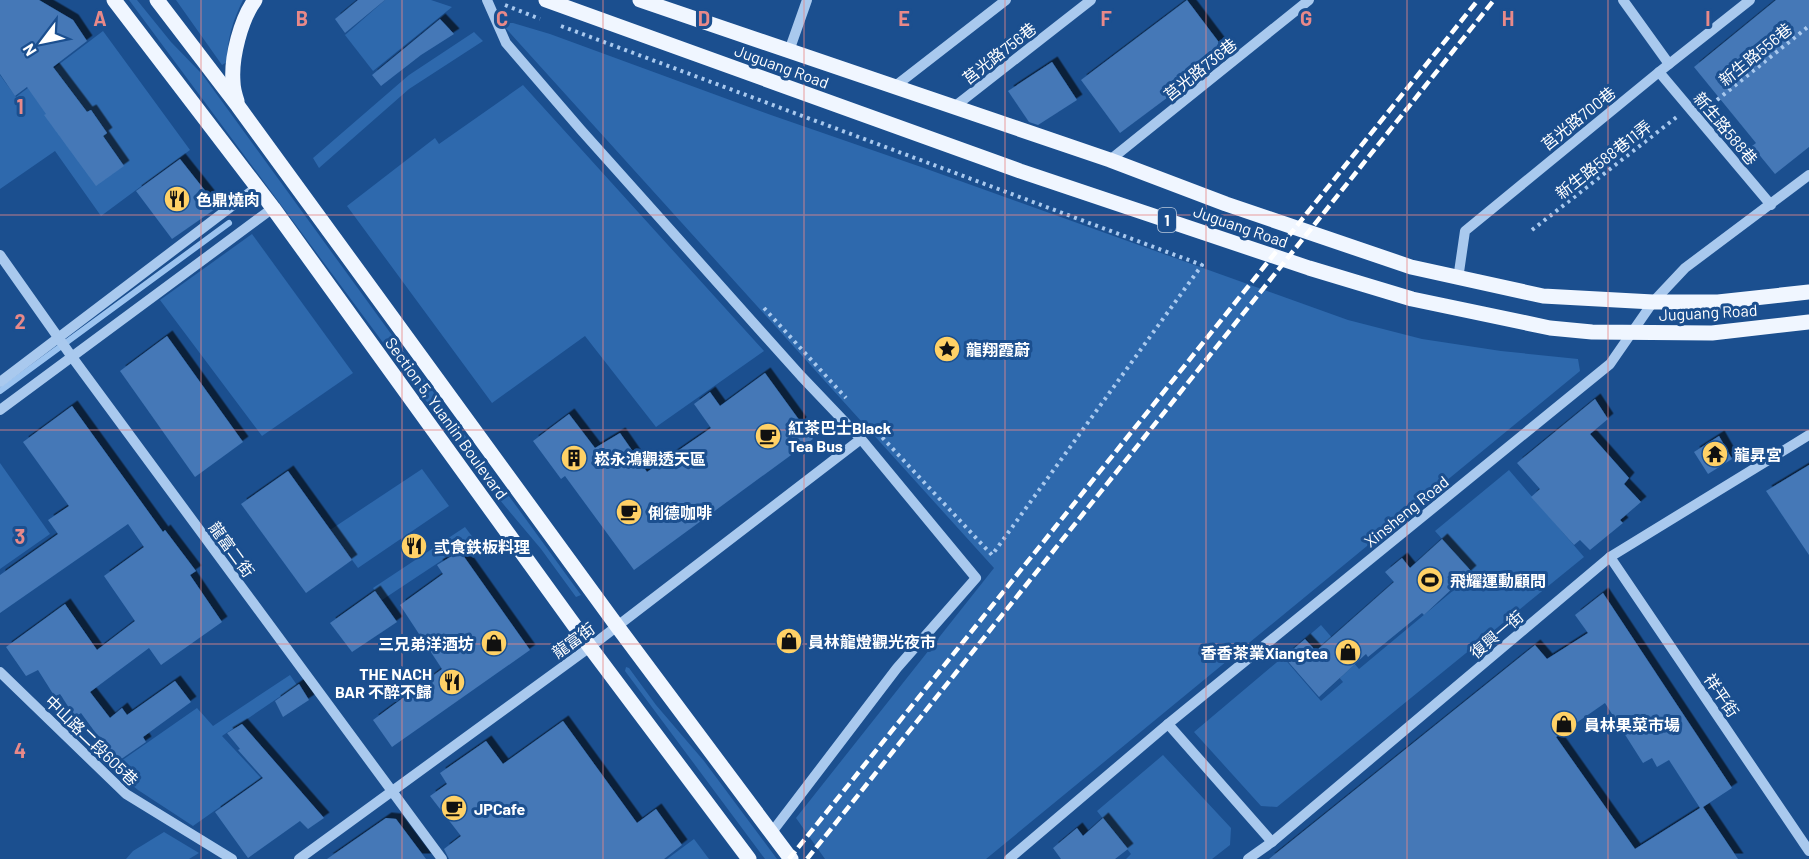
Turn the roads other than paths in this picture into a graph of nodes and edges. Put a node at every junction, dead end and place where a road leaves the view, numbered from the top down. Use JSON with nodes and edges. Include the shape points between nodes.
{"nodes":[{"id":1,"x":106,"y":0,"type":"edge"},
{"id":2,"x":114,"y":0,"type":"edge"},
{"id":3,"x":157,"y":0,"type":"edge"},
{"id":4,"x":255,"y":0,"type":"edge"},
{"id":5,"x":487,"y":0,"type":"edge"},
{"id":6,"x":546,"y":0,"type":"edge"},
{"id":7,"x":640,"y":0,"type":"edge"},
{"id":8,"x":807,"y":0,"type":"edge"},
{"id":9,"x":1006,"y":0,"type":"edge"},
{"id":10,"x":1091,"y":0,"type":"edge"},
{"id":11,"x":1309,"y":0,"type":"edge"},
{"id":12,"x":1623,"y":0,"type":"edge"},
{"id":13,"x":1750,"y":0,"type":"edge"},
{"id":14,"x":137,"y":30,"type":"junction"},
{"id":15,"x":789,"y":51,"type":"junction"},
{"id":16,"x":1669,"y":64,"type":"junction"},
{"id":17,"x":1659,"y":72,"type":"junction"},
{"id":18,"x":894,"y":87,"type":"junction"},
{"id":19,"x":238,"y":106,"type":"junction"},
{"id":20,"x":954,"y":107,"type":"junction"},
{"id":21,"x":1110,"y":160,"type":"junction"},
{"id":22,"x":1809,"y":175,"type":"edge"},
{"id":23,"x":257,"y":187,"type":"junction"},
{"id":24,"x":1771,"y":205,"type":"junction"},
{"id":25,"x":273,"y":208,"type":"junction"},
{"id":26,"x":0,"y":255,"type":"edge"},
{"id":27,"x":1458,"y":279,"type":"junction"},
{"id":28,"x":1809,"y":292,"type":"edge"},
{"id":29,"x":1653,"y":302,"type":"junction"},
{"id":30,"x":1809,"y":322,"type":"edge"},
{"id":31,"x":1633,"y":332,"type":"junction"},
{"id":32,"x":59,"y":339,"type":"junction"},
{"id":33,"x":72,"y":357,"type":"junction"},
{"id":34,"x":0,"y":382,"type":"edge"},
{"id":35,"x":0,"y":410,"type":"edge"},
{"id":36,"x":1809,"y":435,"type":"edge"},
{"id":37,"x":861,"y":439,"type":"junction"},
{"id":38,"x":1610,"y":557,"type":"junction"},
{"id":39,"x":617,"y":626,"type":"junction"},
{"id":40,"x":590,"y":646,"type":"junction"},
{"id":41,"x":0,"y":672,"type":"edge"},
{"id":42,"x":1167,"y":724,"type":"junction"},
{"id":43,"x":392,"y":790,"type":"junction"},
{"id":44,"x":772,"y":832,"type":"junction"},
{"id":45,"x":1272,"y":842,"type":"junction"},
{"id":46,"x":1809,"y":851,"type":"edge"},
{"id":47,"x":232,"y":859,"type":"edge"},
{"id":48,"x":299,"y":859,"type":"edge"},
{"id":49,"x":442,"y":859,"type":"edge"},
{"id":50,"x":748,"y":859,"type":"edge"},
{"id":51,"x":791,"y":859,"type":"edge"},
{"id":52,"x":1009,"y":859,"type":"edge"},
{"id":53,"x":1248,"y":859,"type":"edge"}],
"edges":[{"from":1,"to":14,"type":"main road"},
{"from":2,"to":14,"type":"main road","name":"Section 5, Yuanlin Boulevard"},
{"from":3,"to":19,"type":"main road","name":"Section 5, Yuanlin Boulevard"},
{"from":4,"to":19,"type":"main road","via":[[245,13],[237,43],[232,81]]},
{"from":5,"to":37,"type":"street","via":[[506,43]]},
{"from":6,"to":31,"type":"main road","name":"Juguang Road","number":"1","via":[[1020,171],[1412,300],[1550,328]]},
{"from":7,"to":15,"type":"main road","name":"Juguang Road","number":"1"},
{"from":8,"to":15,"type":"street"},
{"from":9,"to":18,"type":"street"},
{"from":10,"to":20,"type":"street","name":"莒光路756巷"},
{"from":11,"to":21,"type":"street","name":"莒光路736巷"},
{"from":12,"to":16,"type":"street"},
{"from":13,"to":16,"type":"street","name":"莒光路700巷"},
{"from":14,"to":23,"type":"main road","name":"Section 5, Yuanlin Boulevard"},
{"from":15,"to":18,"type":"main road","name":"Juguang Road","number":"1"},
{"from":16,"to":17,"type":"street","name":"莒光路700巷"},
{"from":17,"to":24,"type":"street","name":"新生路588巷"},
{"from":17,"to":27,"type":"street","name":"莒光路700巷","via":[[1465,231]]},
{"from":18,"to":20,"type":"main road","name":"Juguang Road","number":"1"},
{"from":19,"to":39,"type":"main road","name":"Section 5, Yuanlin Boulevard"},
{"from":20,"to":21,"type":"main road","name":"Juguang Road","number":"1"},
{"from":21,"to":27,"type":"main road","name":"Juguang Road","number":"1","via":[[1226,204]]},
{"from":22,"to":24,"type":"street","name":"Xinsheng Road"},
{"from":23,"to":25,"type":"main road","name":"Section 5, Yuanlin Boulevard"},
{"from":23,"to":32,"type":"street"},
{"from":24,"to":29,"type":"street","name":"Xinsheng Road","via":[[1685,268]]},
{"from":25,"to":33,"type":"street"},
{"from":25,"to":40,"type":"main road","name":"Section 5, Yuanlin Boulevard"},
{"from":26,"to":32,"type":"street","name":"龍富二街"},
{"from":27,"to":29,"type":"main road","name":"Juguang Road","number":"1","via":[[1543,296]]},
{"from":28,"to":29,"type":"main road","name":"Juguang Road","number":"1","via":[[1718,302]]},
{"from":29,"to":31,"type":"street","name":"Xinsheng Road"},
{"from":30,"to":31,"type":"main road","name":"Juguang Road","number":"1","via":[[1712,333]]},
{"from":31,"to":42,"type":"street","name":"Xinsheng Road","via":[[1610,363]]},
{"from":32,"to":33,"type":"street","name":"龍富二街"},
{"from":32,"to":34,"type":"street"},
{"from":33,"to":35,"type":"street"},
{"from":33,"to":43,"type":"street","name":"龍富二街"},
{"from":36,"to":38,"type":"street","name":"復興一街"},
{"from":37,"to":39,"type":"street","name":"龍富街"},
{"from":37,"to":44,"type":"street","via":[[976,578],[897,668]]},
{"from":38,"to":45,"type":"street","name":"復興一街"},
{"from":38,"to":46,"type":"street","name":"祥平街"},
{"from":39,"to":40,"type":"street","name":"龍富街"},
{"from":39,"to":44,"type":"main road","name":"Section 5, Yuanlin Boulevard"},
{"from":40,"to":43,"type":"street","name":"龍富街"},
{"from":40,"to":50,"type":"main road","name":"Section 5, Yuanlin Boulevard"},
{"from":41,"to":47,"type":"street","name":"中山路二段605巷","via":[[126,794]]},
{"from":42,"to":45,"type":"street"},
{"from":42,"to":52,"type":"street","name":"Xinsheng Road"},
{"from":43,"to":48,"type":"street","name":"龍富街"},
{"from":43,"to":49,"type":"street","name":"龍富二街"},
{"from":44,"to":51,"type":"main road","name":"Section 5, Yuanlin Boulevard"},
{"from":45,"to":53,"type":"street","name":"復興一街"}]}
